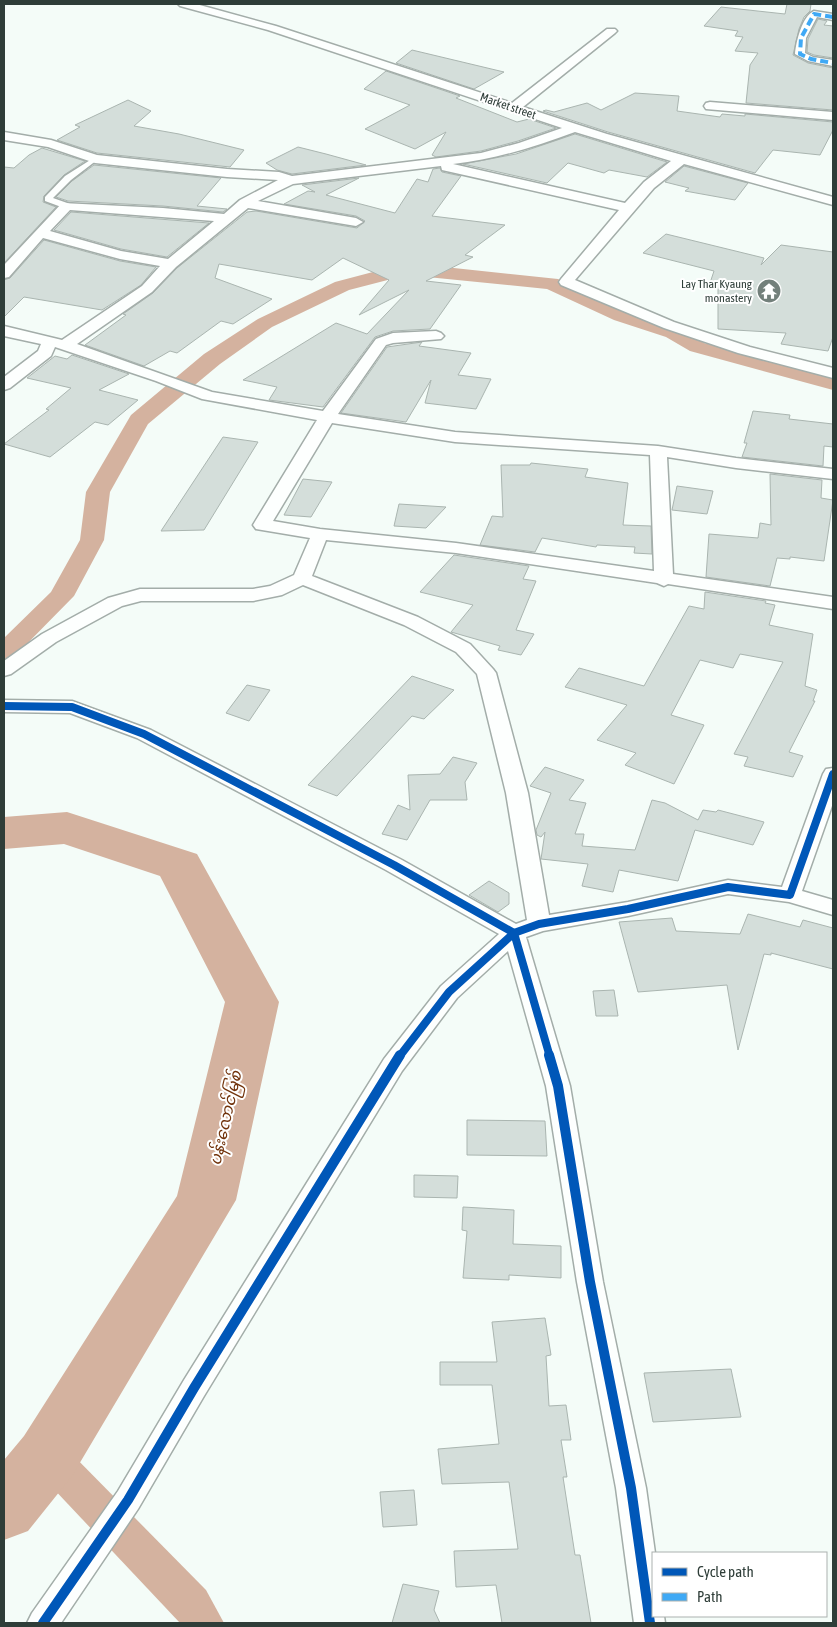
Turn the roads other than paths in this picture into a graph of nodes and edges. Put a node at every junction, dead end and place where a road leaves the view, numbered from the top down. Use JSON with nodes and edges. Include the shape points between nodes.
{"nodes":[{"id":1,"x":184,"y":4,"type":"edge"},
{"id":2,"x":833,"y":17,"type":"edge"},
{"id":3,"x":611,"y":30,"type":"dead end"},
{"id":4,"x":833,"y":63,"type":"edge"},
{"id":5,"x":710,"y":106,"type":"dead end"},
{"id":6,"x":514,"y":108,"type":"junction"},
{"id":7,"x":833,"y":116,"type":"edge"},
{"id":8,"x":574,"y":128,"type":"junction"},
{"id":9,"x":4,"y":136,"type":"edge"},
{"id":10,"x":95,"y":159,"type":"junction"},
{"id":11,"x":681,"y":160,"type":"junction"},
{"id":12,"x":434,"y":164,"type":"junction"},
{"id":13,"x":291,"y":180,"type":"junction"},
{"id":14,"x":833,"y":201,"type":"edge"},
{"id":15,"x":245,"y":203,"type":"junction"},
{"id":16,"x":67,"y":206,"type":"junction"},
{"id":17,"x":628,"y":208,"type":"junction"},
{"id":18,"x":225,"y":218,"type":"junction"},
{"id":19,"x":356,"y":222,"type":"dead end"},
{"id":20,"x":40,"y":233,"type":"junction"},
{"id":21,"x":171,"y":264,"type":"junction"},
{"id":22,"x":4,"y":274,"type":"edge"},
{"id":23,"x":4,"y":331,"type":"edge"},
{"id":24,"x":436,"y":336,"type":"dead end"},
{"id":25,"x":57,"y":343,"type":"junction"},
{"id":26,"x":833,"y":373,"type":"edge"},
{"id":27,"x":4,"y":385,"type":"edge"},
{"id":28,"x":327,"y":417,"type":"junction"},
{"id":29,"x":658,"y":451,"type":"junction"},
{"id":30,"x":833,"y":474,"type":"edge"},
{"id":31,"x":320,"y":534,"type":"junction"},
{"id":32,"x":302,"y":578,"type":"junction"},
{"id":33,"x":664,"y":580,"type":"junction"},
{"id":34,"x":833,"y":603,"type":"edge"},
{"id":35,"x":4,"y":670,"type":"edge"},
{"id":36,"x":4,"y":706,"type":"edge"},
{"id":37,"x":833,"y":774,"type":"edge"},
{"id":38,"x":790,"y":896,"type":"junction"},
{"id":39,"x":833,"y":908,"type":"edge"},
{"id":40,"x":539,"y":924,"type":"junction"},
{"id":41,"x":514,"y":933,"type":"junction"},
{"id":42,"x":43,"y":1623,"type":"edge"},
{"id":43,"x":650,"y":1623,"type":"edge"}],
"edges":[{"from":1,"to":6,"type":"street","name":"Market street","via":[[272,28]]},
{"from":2,"to":4,"type":"street","via":[[814,14],[801,38],[800,54]]},
{"from":3,"to":6,"type":"street"},
{"from":5,"to":7,"type":"street"},
{"from":6,"to":8,"type":"street","name":"Market street"},
{"from":8,"to":11,"type":"street","name":"Market street"},
{"from":8,"to":12,"type":"street","via":[[524,146]]},
{"from":9,"to":10,"type":"street","via":[[51,144]]},
{"from":10,"to":13,"type":"street","via":[[279,176]]},
{"from":10,"to":16,"type":"lane","via":[[68,178],[48,199]]},
{"from":11,"to":14,"type":"street","name":"Market street"},
{"from":11,"to":17,"type":"street","via":[[649,185]]},
{"from":12,"to":13,"type":"street"},
{"from":12,"to":17,"type":"street"},
{"from":13,"to":15,"type":"street"},
{"from":15,"to":18,"type":"street"},
{"from":15,"to":19,"type":"street"},
{"from":16,"to":18,"type":"street"},
{"from":16,"to":20,"type":"street"},
{"from":17,"to":26,"type":"street","via":[[566,282],[669,325],[744,350]]},
{"from":18,"to":21,"type":"street"},
{"from":20,"to":21,"type":"street","via":[[120,255]]},
{"from":20,"to":22,"type":"street"},
{"from":21,"to":25,"type":"street","via":[[147,289]]},
{"from":23,"to":25,"type":"street"},
{"from":24,"to":28,"type":"street","via":[[392,338],[381,342]]},
{"from":25,"to":27,"type":"street"},
{"from":25,"to":28,"type":"street","via":[[208,396]]},
{"from":28,"to":29,"type":"street","via":[[455,437]]},
{"from":28,"to":31,"type":"street","via":[[262,525]]},
{"from":29,"to":30,"type":"street"},
{"from":29,"to":33,"type":"street"},
{"from":31,"to":32,"type":"street"},
{"from":31,"to":33,"type":"street","via":[[456,548]]},
{"from":32,"to":35,"type":"street","via":[[275,591],[253,595],[140,595],[115,602],[49,638]]},
{"from":32,"to":40,"type":"street","via":[[411,620],[463,648],[486,673],[517,793]]},
{"from":33,"to":34,"type":"street"},
{"from":36,"to":41,"type":"street","via":[[72,706],[144,734],[394,865]]},
{"from":37,"to":38,"type":"street"},
{"from":38,"to":39,"type":"street"},
{"from":38,"to":40,"type":"street","via":[[728,887]]},
{"from":40,"to":41,"type":"street"},
{"from":41,"to":42,"type":"street","via":[[449,992],[393,1064],[128,1500]]},
{"from":41,"to":43,"type":"street","via":[[558,1086],[590,1282],[631,1488]]}]}
